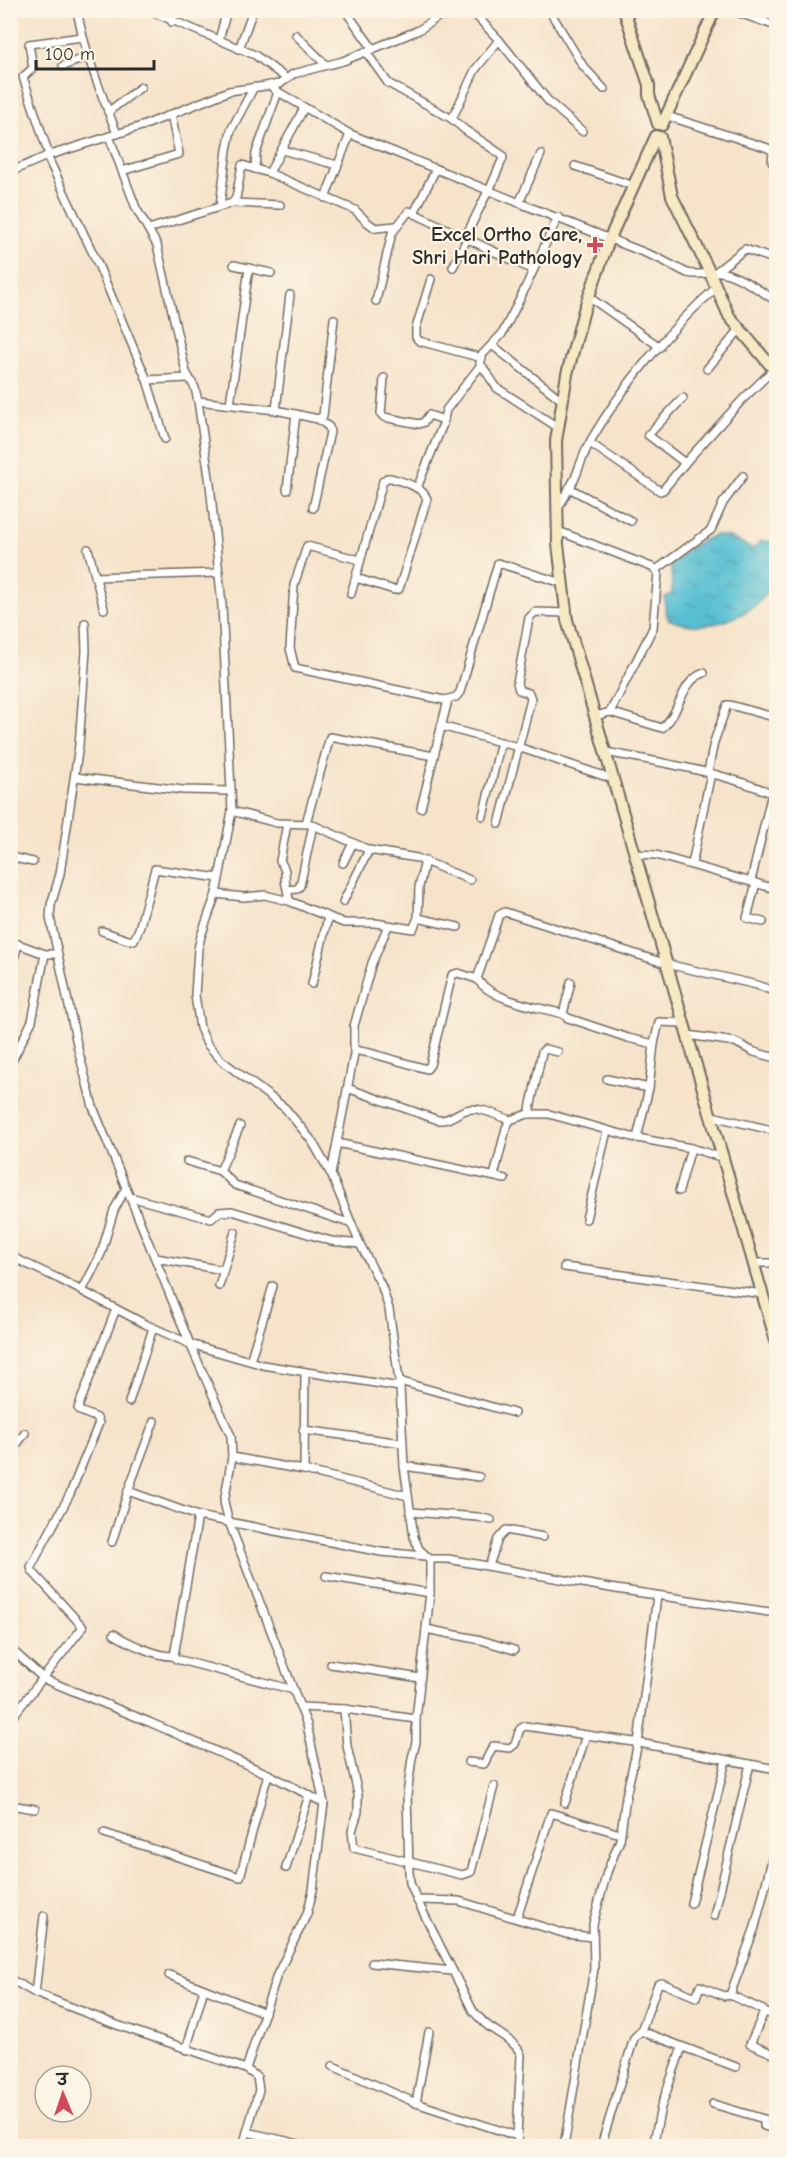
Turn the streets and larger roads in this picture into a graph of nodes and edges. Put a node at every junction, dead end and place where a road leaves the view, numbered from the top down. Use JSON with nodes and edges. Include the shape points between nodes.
{"nodes":[{"id":1,"x":77,"y":10,"type":"edge"},
{"id":2,"x":148,"y":10,"type":"edge"},
{"id":3,"x":174,"y":10,"type":"edge"},
{"id":4,"x":227,"y":10,"type":"edge"},
{"id":5,"x":253,"y":10,"type":"edge"},
{"id":6,"x":345,"y":10,"type":"edge"},
{"id":7,"x":448,"y":10,"type":"edge"},
{"id":8,"x":471,"y":10,"type":"edge"},
{"id":9,"x":549,"y":10,"type":"edge"},
{"id":10,"x":618,"y":10,"type":"edge"},
{"id":11,"x":624,"y":10,"type":"edge"},
{"id":12,"x":715,"y":10,"type":"edge"},
{"id":13,"x":731,"y":10,"type":"edge"},
{"id":14,"x":172,"y":22,"type":"junction"},
{"id":15,"x":777,"y":26,"type":"edge"},
{"id":16,"x":296,"y":35,"type":"dead end"},
{"id":17,"x":82,"y":37,"type":"junction"},
{"id":18,"x":219,"y":40,"type":"junction"},
{"id":19,"x":499,"y":40,"type":"junction"},
{"id":20,"x":239,"y":49,"type":"junction"},
{"id":21,"x":370,"y":50,"type":"junction"},
{"id":22,"x":87,"y":57,"type":"junction"},
{"id":23,"x":326,"y":65,"type":"junction"},
{"id":24,"x":63,"y":66,"type":"dead end"},
{"id":25,"x":287,"y":79,"type":"junction"},
{"id":26,"x":270,"y":85,"type":"junction"},
{"id":27,"x":141,"y":87,"type":"dead end"},
{"id":28,"x":254,"y":87,"type":"junction"},
{"id":29,"x":604,"y":89,"type":"dead end"},
{"id":30,"x":278,"y":92,"type":"junction"},
{"id":31,"x":649,"y":95,"type":"junction"},
{"id":32,"x":304,"y":108,"type":"junction"},
{"id":33,"x":108,"y":112,"type":"junction"},
{"id":34,"x":171,"y":114,"type":"junction"},
{"id":35,"x":452,"y":119,"type":"junction"},
{"id":36,"x":662,"y":122,"type":"junction"},
{"id":37,"x":582,"y":132,"type":"dead end"},
{"id":38,"x":117,"y":134,"type":"junction"},
{"id":39,"x":350,"y":134,"type":"junction"},
{"id":40,"x":109,"y":136,"type":"junction"},
{"id":41,"x":658,"y":136,"type":"junction"},
{"id":42,"x":282,"y":150,"type":"junction"},
{"id":43,"x":541,"y":154,"type":"dead end"},
{"id":44,"x":48,"y":155,"type":"junction"},
{"id":45,"x":338,"y":165,"type":"junction"},
{"id":46,"x":575,"y":166,"type":"dead end"},
{"id":47,"x":777,"y":167,"type":"edge"},
{"id":48,"x":255,"y":169,"type":"junction"},
{"id":49,"x":436,"y":169,"type":"junction"},
{"id":50,"x":122,"y":171,"type":"junction"},
{"id":51,"x":10,"y":172,"type":"edge"},
{"id":52,"x":269,"y":173,"type":"junction"},
{"id":53,"x":634,"y":186,"type":"junction"},
{"id":54,"x":489,"y":191,"type":"junction"},
{"id":55,"x":325,"y":198,"type":"junction"},
{"id":56,"x":232,"y":203,"type":"junction"},
{"id":57,"x":519,"y":203,"type":"junction"},
{"id":58,"x":280,"y":206,"type":"dead end"},
{"id":59,"x":220,"y":207,"type":"junction"},
{"id":60,"x":414,"y":213,"type":"junction"},
{"id":61,"x":558,"y":217,"type":"junction"},
{"id":62,"x":396,"y":226,"type":"junction"},
{"id":63,"x":149,"y":229,"type":"junction"},
{"id":64,"x":466,"y":238,"type":"junction"},
{"id":65,"x":609,"y":240,"type":"junction"},
{"id":66,"x":777,"y":260,"type":"edge"},
{"id":67,"x":234,"y":265,"type":"dead end"},
{"id":68,"x":453,"y":267,"type":"dead end"},
{"id":69,"x":249,"y":268,"type":"junction"},
{"id":70,"x":533,"y":270,"type":"junction"},
{"id":71,"x":714,"y":272,"type":"junction"},
{"id":72,"x":271,"y":273,"type":"dead end"},
{"id":73,"x":431,"y":279,"type":"dead end"},
{"id":74,"x":717,"y":287,"type":"junction"},
{"id":75,"x":290,"y":295,"type":"dead end"},
{"id":76,"x":589,"y":297,"type":"junction"},
{"id":77,"x":376,"y":300,"type":"dead end"},
{"id":78,"x":777,"y":301,"type":"edge"},
{"id":79,"x":334,"y":320,"type":"dead end"},
{"id":80,"x":740,"y":329,"type":"junction"},
{"id":81,"x":492,"y":345,"type":"junction"},
{"id":82,"x":660,"y":347,"type":"junction"},
{"id":83,"x":481,"y":361,"type":"junction"},
{"id":84,"x":707,"y":369,"type":"dead end"},
{"id":85,"x":775,"y":371,"type":"edge"},
{"id":86,"x":189,"y":378,"type":"junction"},
{"id":87,"x":384,"y":378,"type":"dead end"},
{"id":88,"x":147,"y":380,"type":"junction"},
{"id":89,"x":683,"y":398,"type":"dead end"},
{"id":90,"x":563,"y":401,"type":"junction"},
{"id":91,"x":198,"y":402,"type":"junction"},
{"id":92,"x":230,"y":404,"type":"junction"},
{"id":93,"x":276,"y":410,"type":"junction"},
{"id":94,"x":296,"y":414,"type":"junction"},
{"id":95,"x":318,"y":419,"type":"junction"},
{"id":96,"x":444,"y":420,"type":"junction"},
{"id":97,"x":558,"y":428,"type":"junction"},
{"id":98,"x":165,"y":439,"type":"dead end"},
{"id":99,"x":590,"y":443,"type":"junction"},
{"id":100,"x":685,"y":463,"type":"junction"},
{"id":101,"x":742,"y":476,"type":"dead end"},
{"id":102,"x":417,"y":488,"type":"junction"},
{"id":103,"x":569,"y":488,"type":"junction"},
{"id":104,"x":287,"y":490,"type":"dead end"},
{"id":105,"x":313,"y":508,"type":"dead end"},
{"id":106,"x":557,"y":509,"type":"junction"},
{"id":107,"x":631,"y":521,"type":"dead end"},
{"id":108,"x":558,"y":531,"type":"junction"},
{"id":109,"x":88,"y":549,"type":"dead end"},
{"id":110,"x":360,"y":560,"type":"junction"},
{"id":111,"x":656,"y":570,"type":"junction"},
{"id":112,"x":219,"y":573,"type":"junction"},
{"id":113,"x":95,"y":577,"type":"junction"},
{"id":114,"x":356,"y":578,"type":"junction"},
{"id":115,"x":562,"y":583,"type":"junction"},
{"id":116,"x":351,"y":594,"type":"dead end"},
{"id":117,"x":104,"y":609,"type":"dead end"},
{"id":118,"x":566,"y":613,"type":"junction"},
{"id":119,"x":85,"y":623,"type":"dead end"},
{"id":120,"x":704,"y":673,"type":"dead end"},
{"id":121,"x":448,"y":700,"type":"junction"},
{"id":122,"x":610,"y":712,"type":"junction"},
{"id":123,"x":596,"y":716,"type":"junction"},
{"id":124,"x":441,"y":726,"type":"junction"},
{"id":125,"x":777,"y":738,"type":"edge"},
{"id":126,"x":501,"y":742,"type":"junction"},
{"id":127,"x":518,"y":747,"type":"junction"},
{"id":128,"x":606,"y":752,"type":"junction"},
{"id":129,"x":434,"y":756,"type":"junction"},
{"id":130,"x":710,"y":773,"type":"junction"},
{"id":131,"x":75,"y":777,"type":"junction"},
{"id":132,"x":613,"y":779,"type":"junction"},
{"id":133,"x":231,"y":791,"type":"junction"},
{"id":134,"x":774,"y":794,"type":"edge"},
{"id":135,"x":422,"y":808,"type":"dead end"},
{"id":136,"x":232,"y":811,"type":"junction"},
{"id":137,"x":483,"y":816,"type":"dead end"},
{"id":138,"x":287,"y":824,"type":"junction"},
{"id":139,"x":310,"y":824,"type":"junction"},
{"id":140,"x":499,"y":824,"type":"dead end"},
{"id":141,"x":353,"y":843,"type":"junction"},
{"id":142,"x":369,"y":850,"type":"junction"},
{"id":143,"x":634,"y":854,"type":"junction"},
{"id":144,"x":10,"y":857,"type":"edge"},
{"id":145,"x":425,"y":860,"type":"junction"},
{"id":146,"x":33,"y":862,"type":"dead end"},
{"id":147,"x":343,"y":862,"type":"dead end"},
{"id":148,"x":692,"y":864,"type":"junction"},
{"id":149,"x":219,"y":878,"type":"junction"},
{"id":150,"x":470,"y":880,"type":"dead end"},
{"id":151,"x":754,"y":882,"type":"junction"},
{"id":152,"x":777,"y":888,"type":"edge"},
{"id":153,"x":288,"y":890,"type":"junction"},
{"id":154,"x":216,"y":894,"type":"junction"},
{"id":155,"x":289,"y":901,"type":"junction"},
{"id":156,"x":343,"y":902,"type":"dead end"},
{"id":157,"x":328,"y":917,"type":"junction"},
{"id":158,"x":418,"y":918,"type":"junction"},
{"id":159,"x":763,"y":922,"type":"dead end"},
{"id":160,"x":388,"y":926,"type":"junction"},
{"id":161,"x":458,"y":927,"type":"dead end"},
{"id":162,"x":102,"y":931,"type":"dead end"},
{"id":163,"x":45,"y":954,"type":"junction"},
{"id":164,"x":57,"y":954,"type":"junction"},
{"id":165,"x":10,"y":958,"type":"edge"},
{"id":166,"x":667,"y":964,"type":"junction"},
{"id":167,"x":477,"y":979,"type":"junction"},
{"id":168,"x":571,"y":982,"type":"dead end"},
{"id":169,"x":312,"y":984,"type":"dead end"},
{"id":170,"x":777,"y":992,"type":"edge"},
{"id":171,"x":563,"y":1014,"type":"junction"},
{"id":172,"x":684,"y":1023,"type":"junction"},
{"id":173,"x":688,"y":1035,"type":"junction"},
{"id":174,"x":654,"y":1044,"type":"junction"},
{"id":175,"x":10,"y":1046,"type":"edge"},
{"id":176,"x":18,"y":1048,"type":"junction"},
{"id":177,"x":354,"y":1050,"type":"junction"},
{"id":178,"x":558,"y":1052,"type":"dead end"},
{"id":179,"x":777,"y":1058,"type":"edge"},
{"id":180,"x":10,"y":1065,"type":"edge"},
{"id":181,"x":607,"y":1079,"type":"dead end"},
{"id":182,"x":347,"y":1088,"type":"junction"},
{"id":183,"x":649,"y":1088,"type":"junction"},
{"id":184,"x":530,"y":1114,"type":"junction"},
{"id":185,"x":712,"y":1116,"type":"junction"},
{"id":186,"x":510,"y":1120,"type":"junction"},
{"id":187,"x":240,"y":1126,"type":"dead end"},
{"id":188,"x":607,"y":1131,"type":"junction"},
{"id":189,"x":777,"y":1131,"type":"edge"},
{"id":190,"x":637,"y":1138,"type":"junction"},
{"id":191,"x":337,"y":1143,"type":"junction"},
{"id":192,"x":691,"y":1148,"type":"junction"},
{"id":193,"x":724,"y":1158,"type":"junction"},
{"id":194,"x":187,"y":1161,"type":"dead end"},
{"id":195,"x":220,"y":1171,"type":"junction"},
{"id":196,"x":331,"y":1174,"type":"junction"},
{"id":197,"x":494,"y":1176,"type":"junction"},
{"id":198,"x":505,"y":1179,"type":"dead end"},
{"id":199,"x":126,"y":1188,"type":"junction"},
{"id":200,"x":679,"y":1191,"type":"dead end"},
{"id":201,"x":130,"y":1197,"type":"junction"},
{"id":202,"x":586,"y":1219,"type":"dead end"},
{"id":203,"x":352,"y":1224,"type":"junction"},
{"id":204,"x":235,"y":1232,"type":"dead end"},
{"id":205,"x":360,"y":1244,"type":"junction"},
{"id":206,"x":10,"y":1256,"type":"edge"},
{"id":207,"x":156,"y":1258,"type":"junction"},
{"id":208,"x":755,"y":1263,"type":"junction"},
{"id":209,"x":777,"y":1263,"type":"edge"},
{"id":210,"x":564,"y":1266,"type":"dead end"},
{"id":211,"x":224,"y":1270,"type":"junction"},
{"id":212,"x":219,"y":1286,"type":"dead end"},
{"id":213,"x":273,"y":1286,"type":"dead end"},
{"id":214,"x":81,"y":1291,"type":"junction"},
{"id":215,"x":764,"y":1294,"type":"junction"},
{"id":216,"x":116,"y":1309,"type":"junction"},
{"id":217,"x":153,"y":1328,"type":"junction"},
{"id":218,"x":777,"y":1341,"type":"edge"},
{"id":219,"x":190,"y":1344,"type":"junction"},
{"id":220,"x":250,"y":1361,"type":"junction"},
{"id":221,"x":305,"y":1372,"type":"junction"},
{"id":222,"x":400,"y":1384,"type":"junction"},
{"id":223,"x":129,"y":1402,"type":"dead end"},
{"id":224,"x":514,"y":1413,"type":"dead end"},
{"id":225,"x":154,"y":1421,"type":"dead end"},
{"id":226,"x":303,"y":1430,"type":"junction"},
{"id":227,"x":25,"y":1433,"type":"dead end"},
{"id":228,"x":403,"y":1443,"type":"junction"},
{"id":229,"x":10,"y":1454,"type":"edge"},
{"id":230,"x":232,"y":1457,"type":"junction"},
{"id":231,"x":404,"y":1466,"type":"junction"},
{"id":232,"x":304,"y":1470,"type":"junction"},
{"id":233,"x":479,"y":1477,"type":"dead end"},
{"id":234,"x":128,"y":1491,"type":"junction"},
{"id":235,"x":408,"y":1496,"type":"junction"},
{"id":236,"x":411,"y":1512,"type":"junction"},
{"id":237,"x":198,"y":1516,"type":"junction"},
{"id":238,"x":491,"y":1520,"type":"dead end"},
{"id":239,"x":229,"y":1522,"type":"junction"},
{"id":240,"x":543,"y":1537,"type":"dead end"},
{"id":241,"x":112,"y":1542,"type":"dead end"},
{"id":242,"x":427,"y":1558,"type":"junction"},
{"id":243,"x":489,"y":1566,"type":"junction"},
{"id":244,"x":326,"y":1576,"type":"dead end"},
{"id":245,"x":430,"y":1593,"type":"junction"},
{"id":246,"x":657,"y":1596,"type":"junction"},
{"id":247,"x":777,"y":1613,"type":"edge"},
{"id":248,"x":426,"y":1629,"type":"junction"},
{"id":249,"x":114,"y":1634,"type":"dead end"},
{"id":250,"x":10,"y":1648,"type":"edge"},
{"id":251,"x":514,"y":1650,"type":"dead end"},
{"id":252,"x":174,"y":1656,"type":"junction"},
{"id":253,"x":331,"y":1664,"type":"dead end"},
{"id":254,"x":420,"y":1677,"type":"junction"},
{"id":255,"x":44,"y":1679,"type":"junction"},
{"id":256,"x":294,"y":1690,"type":"junction"},
{"id":257,"x":300,"y":1707,"type":"junction"},
{"id":258,"x":344,"y":1709,"type":"junction"},
{"id":259,"x":416,"y":1719,"type":"junction"},
{"id":260,"x":10,"y":1720,"type":"edge"},
{"id":261,"x":586,"y":1735,"type":"junction"},
{"id":262,"x":638,"y":1743,"type":"junction"},
{"id":263,"x":726,"y":1760,"type":"junction"},
{"id":264,"x":468,"y":1762,"type":"dead end"},
{"id":265,"x":484,"y":1764,"type":"junction"},
{"id":266,"x":750,"y":1764,"type":"junction"},
{"id":267,"x":777,"y":1769,"type":"edge"},
{"id":268,"x":483,"y":1772,"type":"dead end"},
{"id":269,"x":268,"y":1774,"type":"junction"},
{"id":270,"x":494,"y":1786,"type":"dead end"},
{"id":271,"x":309,"y":1795,"type":"junction"},
{"id":272,"x":324,"y":1803,"type":"junction"},
{"id":273,"x":565,"y":1803,"type":"dead end"},
{"id":274,"x":10,"y":1805,"type":"edge"},
{"id":275,"x":35,"y":1809,"type":"dead end"},
{"id":276,"x":104,"y":1833,"type":"dead end"},
{"id":277,"x":620,"y":1834,"type":"junction"},
{"id":278,"x":777,"y":1844,"type":"edge"},
{"id":279,"x":775,"y":1855,"type":"edge"},
{"id":280,"x":408,"y":1861,"type":"junction"},
{"id":281,"x":286,"y":1868,"type":"dead end"},
{"id":282,"x":417,"y":1900,"type":"junction"},
{"id":283,"x":691,"y":1903,"type":"dead end"},
{"id":284,"x":44,"y":1916,"type":"dead end"},
{"id":285,"x":714,"y":1916,"type":"dead end"},
{"id":286,"x":516,"y":1918,"type":"junction"},
{"id":287,"x":592,"y":1937,"type":"junction"},
{"id":288,"x":372,"y":1963,"type":"dead end"},
{"id":289,"x":453,"y":1971,"type":"junction"},
{"id":290,"x":169,"y":1976,"type":"dead end"},
{"id":291,"x":10,"y":1978,"type":"edge"},
{"id":292,"x":204,"y":1989,"type":"junction"},
{"id":293,"x":35,"y":1993,"type":"junction"},
{"id":294,"x":730,"y":1995,"type":"junction"},
{"id":295,"x":764,"y":2012,"type":"junction"},
{"id":296,"x":265,"y":2013,"type":"junction"},
{"id":297,"x":777,"y":2016,"type":"edge"},
{"id":298,"x":641,"y":2031,"type":"junction"},
{"id":299,"x":429,"y":2032,"type":"dead end"},
{"id":300,"x":682,"y":2047,"type":"junction"},
{"id":301,"x":186,"y":2050,"type":"junction"},
{"id":302,"x":777,"y":2055,"type":"edge"},
{"id":303,"x":333,"y":2066,"type":"dead end"},
{"id":304,"x":736,"y":2067,"type":"dead end"},
{"id":305,"x":246,"y":2069,"type":"junction"},
{"id":306,"x":416,"y":2103,"type":"junction"},
{"id":307,"x":713,"y":2104,"type":"dead end"},
{"id":308,"x":777,"y":2130,"type":"edge"},
{"id":309,"x":247,"y":2132,"type":"junction"},
{"id":310,"x":517,"y":2136,"type":"junction"},
{"id":311,"x":243,"y":2146,"type":"edge"},
{"id":312,"x":308,"y":2146,"type":"edge"},
{"id":313,"x":520,"y":2146,"type":"edge"},
{"id":314,"x":564,"y":2146,"type":"edge"},
{"id":315,"x":602,"y":2146,"type":"edge"},
{"id":316,"x":653,"y":2146,"type":"edge"}],
"edges":[{"from":1,"to":17,"type":"street"},
{"from":2,"to":14,"type":"street"},
{"from":3,"to":14,"type":"street"},
{"from":4,"to":18,"type":"street"},
{"from":5,"to":20,"type":"street"},
{"from":6,"to":21,"type":"street"},
{"from":7,"to":21,"type":"street","via":[[419,30]]},
{"from":8,"to":19,"type":"street"},
{"from":9,"to":29,"type":"street","via":[[579,60]]},
{"from":10,"to":31,"type":"street","via":[[642,87]]},
{"from":11,"to":31,"type":"street","via":[[650,85]]},
{"from":12,"to":36,"type":"street"},
{"from":13,"to":15,"type":"street"},
{"from":14,"to":18,"type":"street"},
{"from":16,"to":23,"type":"street"},
{"from":17,"to":22,"type":"street"},
{"from":17,"to":44,"type":"street","via":[[31,43],[29,47],[33,68],[23,77]]},
{"from":18,"to":20,"type":"street"},
{"from":19,"to":35,"type":"street","via":[[475,70]]},
{"from":19,"to":37,"type":"street","via":[[549,102]]},
{"from":20,"to":25,"type":"street","via":[[255,55]]},
{"from":21,"to":23,"type":"street"},
{"from":21,"to":35,"type":"street","via":[[388,83]]},
{"from":22,"to":24,"type":"street"},
{"from":22,"to":33,"type":"street"},
{"from":23,"to":25,"type":"street"},
{"from":25,"to":26,"type":"street"},
{"from":26,"to":28,"type":"street"},
{"from":26,"to":30,"type":"street"},
{"from":27,"to":33,"type":"street"},
{"from":28,"to":34,"type":"street","via":[[229,91]]},
{"from":28,"to":59,"type":"street","via":[[231,130]]},
{"from":30,"to":32,"type":"street"},
{"from":30,"to":48,"type":"street","via":[[256,153]]},
{"from":31,"to":36,"type":"street"},
{"from":32,"to":39,"type":"street"},
{"from":32,"to":42,"type":"street"},
{"from":33,"to":38,"type":"street"},
{"from":34,"to":38,"type":"street"},
{"from":34,"to":50,"type":"street","via":[[178,154]]},
{"from":35,"to":54,"type":"street","via":[[503,156]]},
{"from":36,"to":41,"type":"street","via":[[653,130]]},
{"from":36,"to":47,"type":"street","via":[[768,148]]},
{"from":38,"to":40,"type":"street"},
{"from":39,"to":45,"type":"street"},
{"from":39,"to":49,"type":"street"},
{"from":40,"to":44,"type":"street"},
{"from":40,"to":50,"type":"street"},
{"from":41,"to":53,"type":"street"},
{"from":41,"to":71,"type":"street","via":[[672,196]]},
{"from":42,"to":45,"type":"street"},
{"from":42,"to":52,"type":"street"},
{"from":43,"to":57,"type":"street"},
{"from":44,"to":51,"type":"street"},
{"from":44,"to":88,"type":"street"},
{"from":45,"to":55,"type":"street"},
{"from":46,"to":53,"type":"street"},
{"from":48,"to":52,"type":"street"},
{"from":48,"to":56,"type":"street","via":[[242,165]]},
{"from":49,"to":54,"type":"street"},
{"from":49,"to":60,"type":"street"},
{"from":50,"to":63,"type":"street"},
{"from":52,"to":55,"type":"street"},
{"from":53,"to":65,"type":"street"},
{"from":54,"to":57,"type":"street"},
{"from":54,"to":64,"type":"street"},
{"from":55,"to":62,"type":"street","via":[[355,210],[375,228]]},
{"from":56,"to":58,"type":"street"},
{"from":56,"to":59,"type":"street"},
{"from":57,"to":61,"type":"street"},
{"from":59,"to":63,"type":"street"},
{"from":60,"to":62,"type":"street","via":[[409,211]]},
{"from":60,"to":64,"type":"street"},
{"from":61,"to":65,"type":"street"},
{"from":61,"to":70,"type":"street"},
{"from":62,"to":77,"type":"street"},
{"from":63,"to":86,"type":"street","via":[[157,245]]},
{"from":64,"to":68,"type":"street"},
{"from":64,"to":70,"type":"street"},
{"from":65,"to":71,"type":"street","via":[[687,273]]},
{"from":65,"to":76,"type":"street"},
{"from":66,"to":71,"type":"street","via":[[745,249]]},
{"from":67,"to":69,"type":"street"},
{"from":69,"to":72,"type":"street"},
{"from":69,"to":92,"type":"street"},
{"from":70,"to":81,"type":"street","via":[[502,334]]},
{"from":71,"to":74,"type":"street"},
{"from":71,"to":78,"type":"street","via":[[738,278]]},
{"from":73,"to":83,"type":"street","via":[[416,337]]},
{"from":74,"to":80,"type":"street","via":[[729,316]]},
{"from":74,"to":82,"type":"street"},
{"from":75,"to":93,"type":"street"},
{"from":76,"to":82,"type":"street"},
{"from":76,"to":90,"type":"street"},
{"from":79,"to":95,"type":"street","via":[[323,416]]},
{"from":80,"to":84,"type":"street"},
{"from":80,"to":85,"type":"street"},
{"from":81,"to":83,"type":"street"},
{"from":81,"to":90,"type":"street"},
{"from":82,"to":99,"type":"street","via":[[613,405]]},
{"from":83,"to":96,"type":"street","via":[[446,410]]},
{"from":83,"to":97,"type":"street","via":[[497,388]]},
{"from":85,"to":100,"type":"street","via":[[742,400]]},
{"from":86,"to":88,"type":"street"},
{"from":86,"to":91,"type":"street"},
{"from":87,"to":96,"type":"street","via":[[384,417],[419,424],[429,415]]},
{"from":88,"to":98,"type":"street"},
{"from":89,"to":100,"type":"street","via":[[648,435]]},
{"from":90,"to":97,"type":"street"},
{"from":91,"to":92,"type":"street"},
{"from":91,"to":112,"type":"street"},
{"from":92,"to":93,"type":"street"},
{"from":93,"to":94,"type":"street"},
{"from":94,"to":95,"type":"street"},
{"from":94,"to":104,"type":"street"},
{"from":95,"to":105,"type":"street","via":[[330,432]]},
{"from":96,"to":102,"type":"street"},
{"from":97,"to":106,"type":"street"},
{"from":99,"to":100,"type":"street","via":[[660,491]]},
{"from":99,"to":103,"type":"street"},
{"from":101,"to":111,"type":"street","via":[[723,503],[711,530]]},
{"from":102,"to":110,"type":"street","via":[[391,478],[383,481]]},
{"from":102,"to":114,"type":"street","via":[[427,499],[399,589]]},
{"from":103,"to":106,"type":"street"},
{"from":103,"to":107,"type":"street"},
{"from":106,"to":108,"type":"street"},
{"from":108,"to":111,"type":"street"},
{"from":108,"to":115,"type":"street"},
{"from":109,"to":113,"type":"street"},
{"from":110,"to":114,"type":"street"},
{"from":110,"to":121,"type":"street","via":[[307,546],[294,585],[290,648],[295,668]]},
{"from":111,"to":122,"type":"street","via":[[653,628]]},
{"from":112,"to":113,"type":"street"},
{"from":112,"to":133,"type":"street"},
{"from":113,"to":117,"type":"street"},
{"from":114,"to":116,"type":"street"},
{"from":115,"to":118,"type":"street"},
{"from":115,"to":121,"type":"street","via":[[498,563],[460,692]]},
{"from":118,"to":123,"type":"street"},
{"from":118,"to":127,"type":"street","via":[[535,612],[529,618],[517,683],[519,690],[529,693],[531,699]]},
{"from":119,"to":131,"type":"street"},
{"from":120,"to":122,"type":"street","via":[[690,681],[662,728]]},
{"from":121,"to":124,"type":"street"},
{"from":122,"to":123,"type":"street"},
{"from":123,"to":128,"type":"street"},
{"from":124,"to":126,"type":"street"},
{"from":124,"to":129,"type":"street"},
{"from":125,"to":130,"type":"street","via":[[771,716],[726,705],[714,742]]},
{"from":126,"to":127,"type":"street"},
{"from":126,"to":137,"type":"street"},
{"from":127,"to":132,"type":"street"},
{"from":127,"to":140,"type":"street"},
{"from":128,"to":130,"type":"street"},
{"from":128,"to":132,"type":"street"},
{"from":129,"to":135,"type":"street"},
{"from":129,"to":139,"type":"street","via":[[330,737]]},
{"from":130,"to":134,"type":"street"},
{"from":130,"to":148,"type":"street"},
{"from":131,"to":133,"type":"street","via":[[183,790]]},
{"from":131,"to":164,"type":"street","via":[[60,874],[51,905]]},
{"from":132,"to":143,"type":"street"},
{"from":133,"to":136,"type":"street"},
{"from":134,"to":151,"type":"street"},
{"from":136,"to":138,"type":"street"},
{"from":136,"to":149,"type":"street"},
{"from":138,"to":139,"type":"street"},
{"from":138,"to":153,"type":"street","via":[[280,861],[286,870]]},
{"from":139,"to":141,"type":"street"},
{"from":139,"to":153,"type":"street","via":[[300,886]]},
{"from":141,"to":142,"type":"street"},
{"from":141,"to":147,"type":"street"},
{"from":142,"to":145,"type":"street"},
{"from":142,"to":156,"type":"street"},
{"from":143,"to":148,"type":"street"},
{"from":143,"to":166,"type":"street"},
{"from":144,"to":146,"type":"street"},
{"from":145,"to":150,"type":"street"},
{"from":145,"to":158,"type":"street"},
{"from":148,"to":151,"type":"street"},
{"from":149,"to":154,"type":"street"},
{"from":149,"to":162,"type":"street","via":[[155,869],[134,940]]},
{"from":151,"to":152,"type":"street"},
{"from":151,"to":159,"type":"street","via":[[747,918]]},
{"from":153,"to":155,"type":"street"},
{"from":154,"to":155,"type":"street","via":[[266,895]]},
{"from":154,"to":196,"type":"street","via":[[198,949],[195,995],[200,1028],[221,1060],[285,1108],[312,1141]]},
{"from":155,"to":157,"type":"street"},
{"from":157,"to":160,"type":"street","via":[[344,923]]},
{"from":157,"to":169,"type":"street"},
{"from":158,"to":160,"type":"street","via":[[414,929]]},
{"from":158,"to":161,"type":"street"},
{"from":160,"to":177,"type":"street","via":[[361,999],[354,1026]]},
{"from":163,"to":164,"type":"street"},
{"from":163,"to":165,"type":"street","via":[[18,944],[14,959]]},
{"from":163,"to":176,"type":"street","via":[[32,1021]]},
{"from":164,"to":199,"type":"street","via":[[93,1107]]},
{"from":166,"to":167,"type":"street","via":[[505,912],[499,915]]},
{"from":166,"to":170,"type":"street"},
{"from":166,"to":172,"type":"street"},
{"from":167,"to":171,"type":"street","via":[[482,987],[510,1000]]},
{"from":167,"to":177,"type":"street","via":[[452,975],[427,1069]]},
{"from":168,"to":171,"type":"street"},
{"from":171,"to":174,"type":"street"},
{"from":172,"to":173,"type":"street"},
{"from":172,"to":174,"type":"street","via":[[659,1022]]},
{"from":173,"to":179,"type":"street","via":[[735,1042]]},
{"from":173,"to":185,"type":"street"},
{"from":174,"to":183,"type":"street"},
{"from":175,"to":176,"type":"street"},
{"from":176,"to":180,"type":"street"},
{"from":177,"to":182,"type":"street"},
{"from":178,"to":184,"type":"street","via":[[542,1052]]},
{"from":181,"to":183,"type":"street"},
{"from":182,"to":186,"type":"street","via":[[438,1120],[475,1109]]},
{"from":182,"to":191,"type":"street"},
{"from":183,"to":190,"type":"street"},
{"from":184,"to":186,"type":"street"},
{"from":184,"to":188,"type":"street","via":[[549,1114]]},
{"from":185,"to":189,"type":"street"},
{"from":185,"to":193,"type":"street"},
{"from":186,"to":197,"type":"street"},
{"from":187,"to":195,"type":"street"},
{"from":188,"to":190,"type":"street"},
{"from":188,"to":202,"type":"street"},
{"from":190,"to":192,"type":"street"},
{"from":191,"to":196,"type":"street"},
{"from":191,"to":197,"type":"street"},
{"from":192,"to":193,"type":"street"},
{"from":192,"to":200,"type":"street"},
{"from":193,"to":208,"type":"street"},
{"from":194,"to":195,"type":"street"},
{"from":195,"to":203,"type":"street","via":[[235,1185]]},
{"from":196,"to":203,"type":"street"},
{"from":197,"to":198,"type":"street"},
{"from":199,"to":201,"type":"street"},
{"from":199,"to":214,"type":"street","via":[[114,1210],[101,1254]]},
{"from":201,"to":205,"type":"street","via":[[210,1218],[232,1211],[331,1240]]},
{"from":201,"to":207,"type":"street"},
{"from":203,"to":205,"type":"street"},
{"from":204,"to":211,"type":"street"},
{"from":205,"to":222,"type":"street","via":[[389,1309]]},
{"from":206,"to":214,"type":"street"},
{"from":207,"to":211,"type":"street"},
{"from":207,"to":219,"type":"street"},
{"from":208,"to":209,"type":"street"},
{"from":208,"to":215,"type":"street"},
{"from":210,"to":215,"type":"street"},
{"from":211,"to":212,"type":"street"},
{"from":213,"to":220,"type":"street"},
{"from":214,"to":216,"type":"street"},
{"from":215,"to":218,"type":"street"},
{"from":216,"to":217,"type":"street"},
{"from":216,"to":255,"type":"street","via":[[78,1408],[99,1423],[70,1494],[31,1567],[83,1627]]},
{"from":217,"to":219,"type":"street"},
{"from":217,"to":223,"type":"street"},
{"from":219,"to":220,"type":"street"},
{"from":219,"to":230,"type":"street","via":[[231,1436]]},
{"from":220,"to":221,"type":"street"},
{"from":221,"to":222,"type":"street"},
{"from":221,"to":226,"type":"street"},
{"from":222,"to":224,"type":"street"},
{"from":222,"to":228,"type":"street"},
{"from":225,"to":234,"type":"street"},
{"from":226,"to":228,"type":"street"},
{"from":226,"to":232,"type":"street"},
{"from":227,"to":229,"type":"street"},
{"from":228,"to":231,"type":"street"},
{"from":230,"to":232,"type":"street"},
{"from":230,"to":239,"type":"street","via":[[224,1502]]},
{"from":231,"to":233,"type":"street"},
{"from":231,"to":235,"type":"street"},
{"from":232,"to":235,"type":"street"},
{"from":234,"to":237,"type":"street"},
{"from":234,"to":241,"type":"street"},
{"from":235,"to":236,"type":"street"},
{"from":236,"to":238,"type":"street"},
{"from":236,"to":242,"type":"street","via":[[418,1549]]},
{"from":237,"to":239,"type":"street"},
{"from":237,"to":252,"type":"street"},
{"from":239,"to":242,"type":"street"},
{"from":239,"to":256,"type":"street"},
{"from":240,"to":243,"type":"street","via":[[507,1530],[498,1539]]},
{"from":242,"to":243,"type":"street"},
{"from":242,"to":245,"type":"street"},
{"from":243,"to":246,"type":"street"},
{"from":244,"to":245,"type":"street"},
{"from":245,"to":248,"type":"street"},
{"from":246,"to":247,"type":"street"},
{"from":246,"to":262,"type":"street"},
{"from":248,"to":251,"type":"street"},
{"from":248,"to":254,"type":"street"},
{"from":249,"to":252,"type":"street","via":[[134,1645]]},
{"from":250,"to":255,"type":"street"},
{"from":252,"to":256,"type":"street"},
{"from":253,"to":254,"type":"street"},
{"from":254,"to":259,"type":"street"},
{"from":255,"to":260,"type":"street"},
{"from":255,"to":269,"type":"street"},
{"from":256,"to":257,"type":"street"},
{"from":257,"to":258,"type":"street"},
{"from":257,"to":272,"type":"street"},
{"from":258,"to":259,"type":"street"},
{"from":258,"to":280,"type":"street","via":[[347,1746],[358,1794],[352,1831],[354,1848]]},
{"from":259,"to":280,"type":"street","via":[[407,1795]]},
{"from":261,"to":262,"type":"street"},
{"from":261,"to":265,"type":"street","via":[[525,1726],[510,1748],[493,1746]]},
{"from":261,"to":273,"type":"street"},
{"from":262,"to":263,"type":"street"},
{"from":262,"to":277,"type":"street"},
{"from":263,"to":266,"type":"street"},
{"from":263,"to":283,"type":"street"},
{"from":264,"to":265,"type":"street"},
{"from":265,"to":268,"type":"street"},
{"from":266,"to":267,"type":"street"},
{"from":266,"to":285,"type":"street"},
{"from":269,"to":271,"type":"street"},
{"from":269,"to":276,"type":"street","via":[[240,1877]]},
{"from":270,"to":280,"type":"street","via":[[471,1872],[462,1875]]},
{"from":271,"to":272,"type":"street"},
{"from":271,"to":281,"type":"street"},
{"from":272,"to":296,"type":"street","via":[[307,1914],[277,1976]]},
{"from":274,"to":275,"type":"street"},
{"from":277,"to":286,"type":"street","via":[[551,1813]]},
{"from":277,"to":287,"type":"street"},
{"from":278,"to":279,"type":"street"},
{"from":279,"to":294,"type":"street"},
{"from":280,"to":282,"type":"street"},
{"from":282,"to":286,"type":"street","via":[[459,1901]]},
{"from":282,"to":289,"type":"street"},
{"from":284,"to":293,"type":"street"},
{"from":286,"to":287,"type":"street","via":[[566,1934]]},
{"from":287,"to":314,"type":"street","via":[[594,1969]]},
{"from":288,"to":289,"type":"street"},
{"from":289,"to":310,"type":"street","via":[[473,2010],[521,2055]]},
{"from":290,"to":292,"type":"street"},
{"from":291,"to":293,"type":"street"},
{"from":292,"to":296,"type":"street"},
{"from":292,"to":301,"type":"street"},
{"from":293,"to":301,"type":"street"},
{"from":294,"to":295,"type":"street"},
{"from":294,"to":298,"type":"street","via":[[700,1986],[696,1997],[660,1982]]},
{"from":295,"to":297,"type":"street"},
{"from":295,"to":302,"type":"street","via":[[750,2044]]},
{"from":296,"to":305,"type":"street"},
{"from":298,"to":300,"type":"street"},
{"from":298,"to":315,"type":"street","via":[[634,2038]]},
{"from":299,"to":306,"type":"street"},
{"from":300,"to":304,"type":"street"},
{"from":300,"to":316,"type":"street","via":[[661,2107]]},
{"from":301,"to":305,"type":"street"},
{"from":303,"to":306,"type":"street"},
{"from":305,"to":309,"type":"street","via":[[257,2077],[259,2090]]},
{"from":306,"to":310,"type":"street"},
{"from":307,"to":308,"type":"street","via":[[764,2119],[764,2126]]},
{"from":309,"to":311,"type":"street"},
{"from":309,"to":312,"type":"street"},
{"from":310,"to":313,"type":"street"}]}
